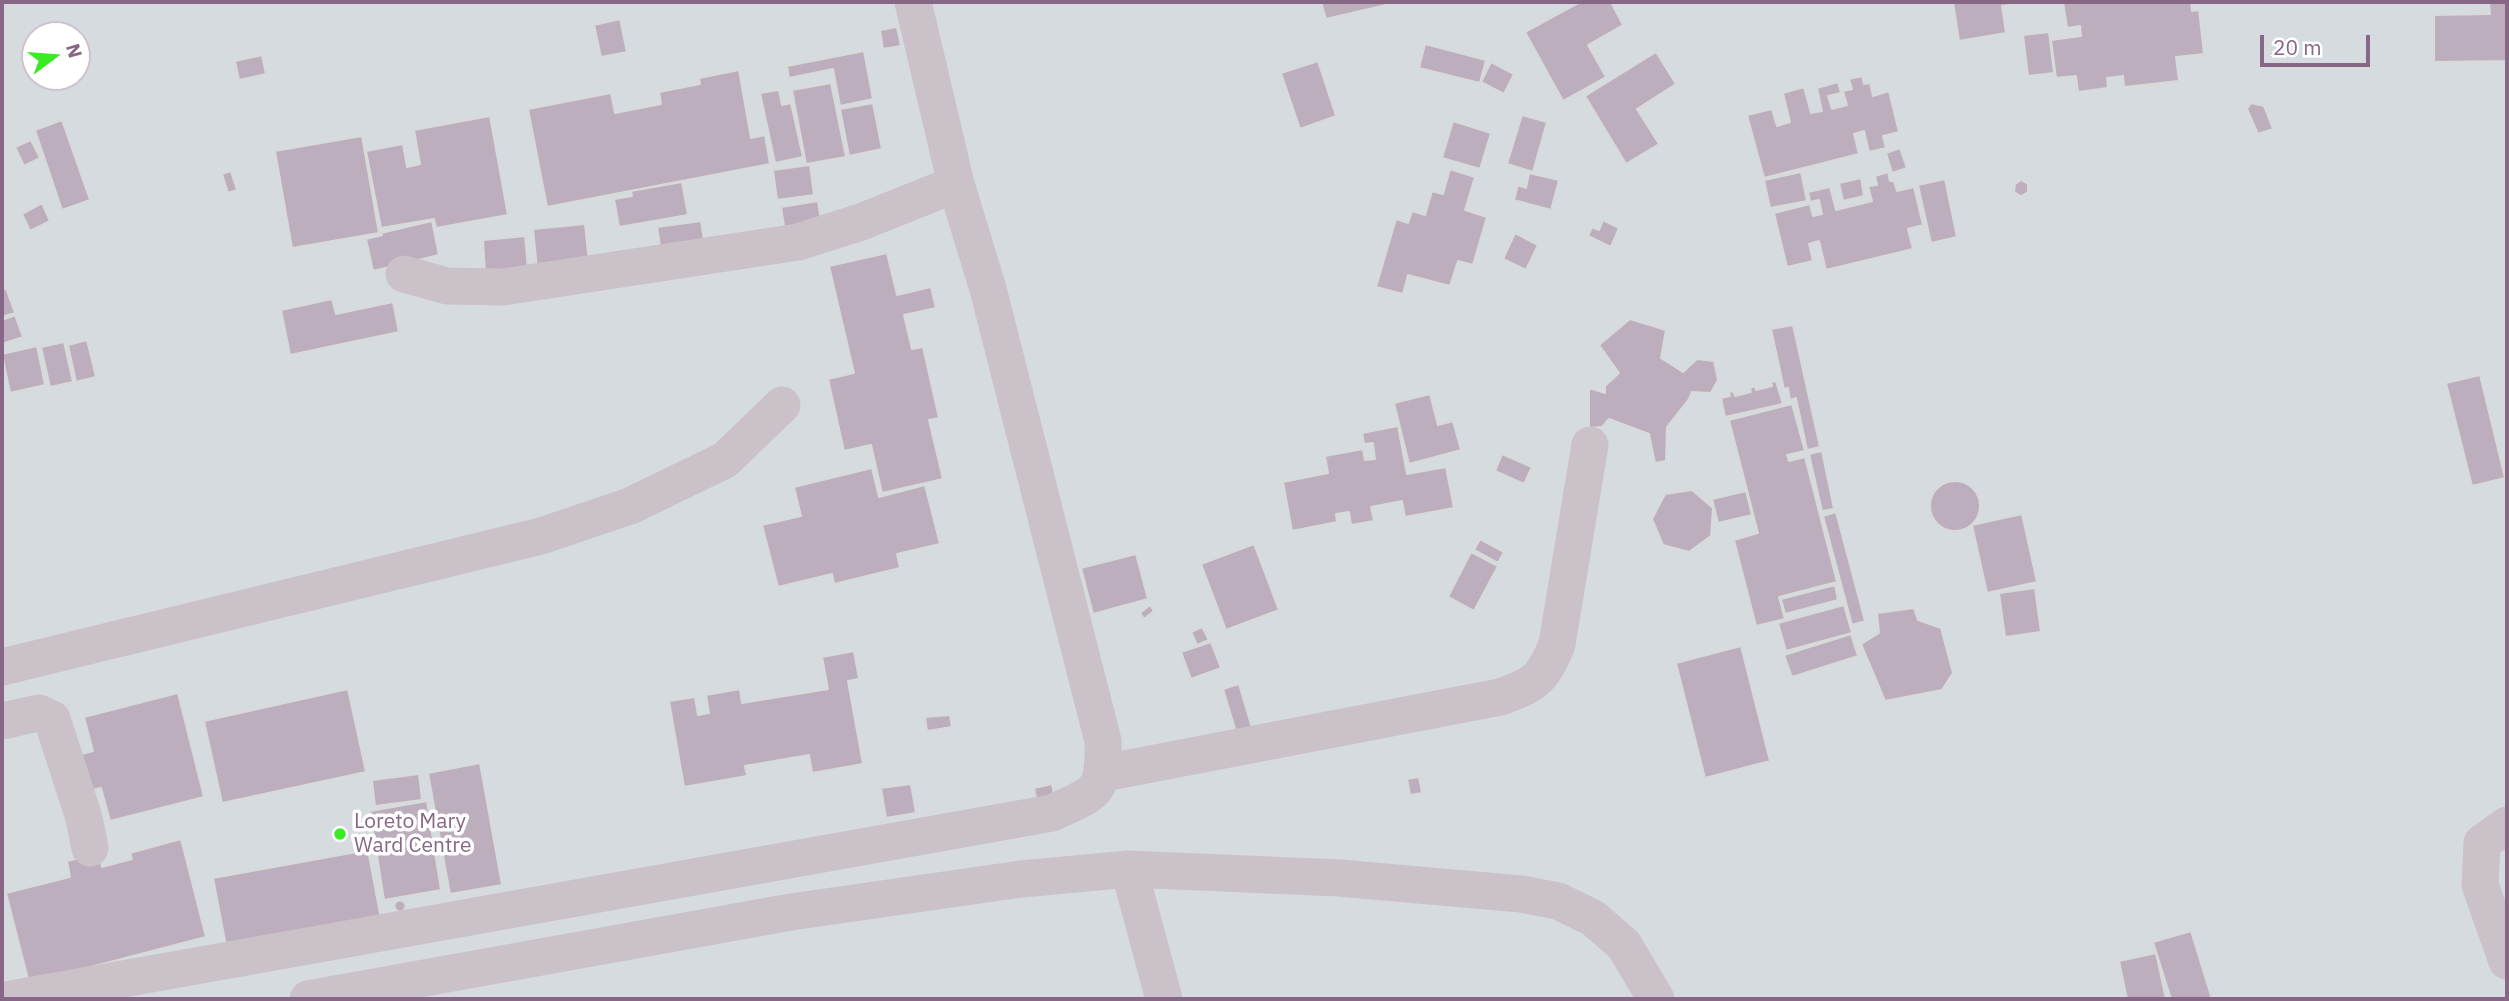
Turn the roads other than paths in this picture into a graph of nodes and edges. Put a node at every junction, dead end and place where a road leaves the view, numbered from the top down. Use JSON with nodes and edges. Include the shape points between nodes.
{"nodes":[{"id":1,"x":914,"y":2,"type":"edge"},
{"id":2,"x":956,"y":184,"type":"junction"},
{"id":3,"x":404,"y":274,"type":"dead end"},
{"id":4,"x":782,"y":405,"type":"dead end"},
{"id":5,"x":1590,"y":445,"type":"dead end"},
{"id":6,"x":2,"y":667,"type":"edge"},
{"id":7,"x":2,"y":721,"type":"edge"},
{"id":8,"x":1104,"y":773,"type":"junction"},
{"id":9,"x":2507,"y":824,"type":"edge"},
{"id":10,"x":90,"y":848,"type":"dead end"},
{"id":11,"x":1129,"y":869,"type":"junction"},
{"id":12,"x":2507,"y":961,"type":"edge"},
{"id":13,"x":12,"y":999,"type":"edge"},
{"id":14,"x":308,"y":999,"type":"edge"},
{"id":15,"x":1164,"y":999,"type":"edge"},
{"id":16,"x":1656,"y":999,"type":"edge"}],
"edges":[{"from":1,"to":2,"type":"street"},
{"from":2,"to":3,"type":"street","via":[[798,242],[503,287],[447,286]]},
{"from":2,"to":8,"type":"street","via":[[988,289],[1103,741]]},
{"from":4,"to":6,"type":"street","via":[[725,460],[631,506],[541,536]]},
{"from":5,"to":8,"type":"street","via":[[1557,644],[1546,671],[1525,689]]},
{"from":7,"to":10,"type":"street","via":[[39,713],[52,719]]},
{"from":8,"to":13,"type":"street","via":[[1092,794],[1052,813]]},
{"from":9,"to":12,"type":"street","via":[[2482,843],[2480,885]]},
{"from":11,"to":14,"type":"street","via":[[1021,879],[791,912]]},
{"from":11,"to":15,"type":"street"},
{"from":11,"to":16,"type":"street","via":[[1339,878],[1558,901],[1593,918],[1624,944]]}]}
